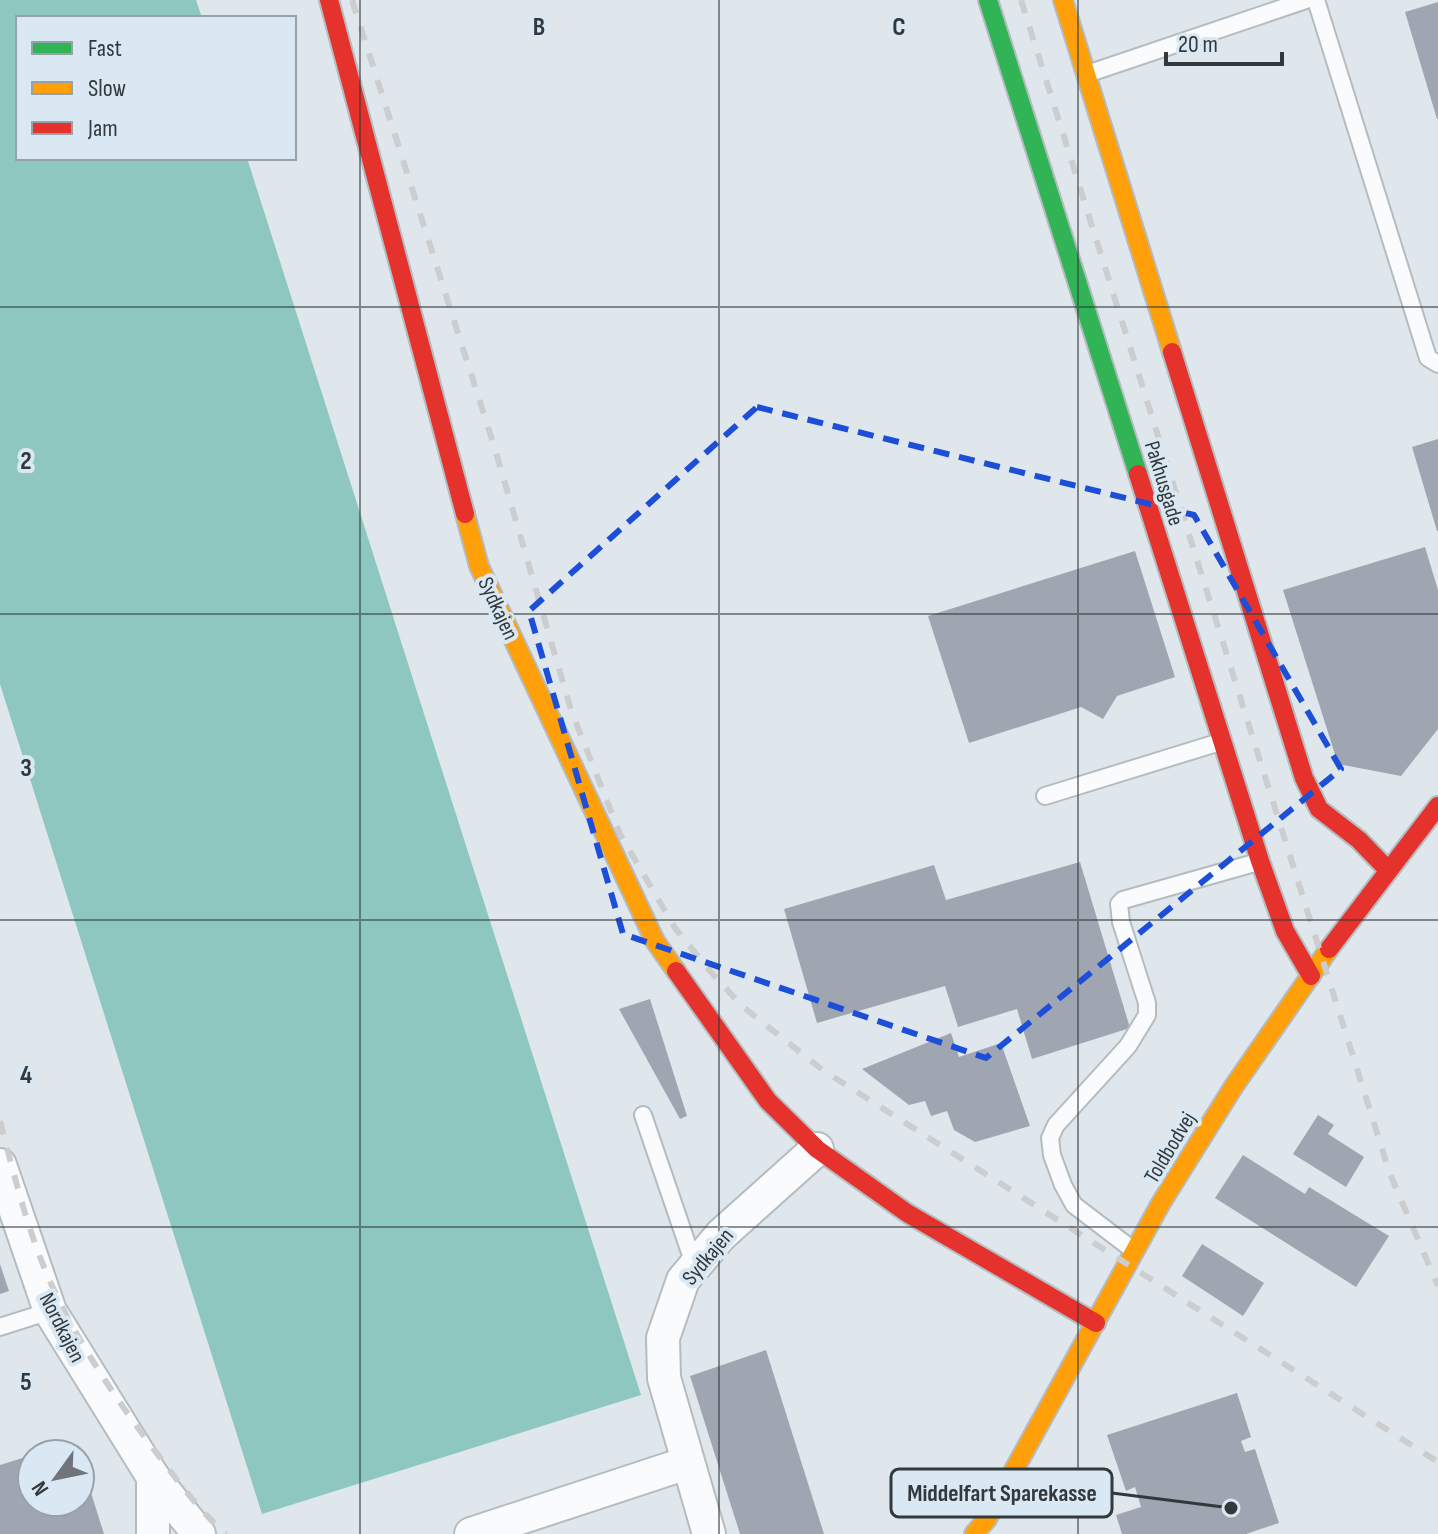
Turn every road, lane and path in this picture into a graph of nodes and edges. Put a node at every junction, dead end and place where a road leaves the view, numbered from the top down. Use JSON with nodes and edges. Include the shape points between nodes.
{"nodes":[{"id":1,"x":329,"y":0,"type":"edge"},
{"id":2,"x":988,"y":0,"type":"edge"},
{"id":3,"x":1063,"y":0,"type":"edge"},
{"id":4,"x":1306,"y":0,"type":"edge"},
{"id":5,"x":1316,"y":0,"type":"edge"},
{"id":6,"x":1086,"y":75,"type":"junction"},
{"id":7,"x":1438,"y":364,"type":"edge"},
{"id":8,"x":1221,"y":741,"type":"junction"},
{"id":9,"x":1045,"y":796,"type":"dead end"},
{"id":10,"x":1438,"y":806,"type":"edge"},
{"id":11,"x":1260,"y":861,"type":"junction"},
{"id":12,"x":1387,"y":869,"type":"junction"},
{"id":13,"x":1311,"y":976,"type":"junction"},
{"id":14,"x":643,"y":1115,"type":"dead end"},
{"id":15,"x":817,"y":1149,"type":"junction"},
{"id":16,"x":0,"y":1165,"type":"edge"},
{"id":17,"x":1134,"y":1251,"type":"junction"},
{"id":18,"x":695,"y":1267,"type":"junction"},
{"id":19,"x":50,"y":1311,"type":"junction"},
{"id":20,"x":1096,"y":1323,"type":"junction"},
{"id":21,"x":0,"y":1327,"type":"edge"},
{"id":22,"x":687,"y":1463,"type":"junction"},
{"id":23,"x":153,"y":1477,"type":"junction"},
{"id":24,"x":153,"y":1534,"type":"edge"},
{"id":25,"x":199,"y":1534,"type":"edge"},
{"id":26,"x":471,"y":1534,"type":"edge"},
{"id":27,"x":709,"y":1534,"type":"edge"},
{"id":28,"x":974,"y":1534,"type":"edge"}],
"edges":[{"from":1,"to":15,"type":"street","name":"Sydkajen","via":[[479,566],[655,941],[768,1101]]},
{"from":2,"to":8,"type":"street","name":"Pakhusgade"},
{"from":3,"to":6,"type":"street","name":"Pakhusgade"},
{"from":4,"to":6,"type":"lane"},
{"from":5,"to":7,"type":"lane","via":[[1428,358]]},
{"from":6,"to":12,"type":"street","name":"Pakhusgade","via":[[1304,778],[1319,809]]},
{"from":8,"to":9,"type":"lane"},
{"from":8,"to":11,"type":"street","name":"Pakhusgade"},
{"from":10,"to":12,"type":"street","name":"Toldbodvej"},
{"from":11,"to":13,"type":"street","name":"Pakhusgade","via":[[1285,931]]},
{"from":11,"to":17,"type":"lane","via":[[1119,904],[1147,1015],[1128,1046],[1050,1138],[1074,1205]]},
{"from":12,"to":13,"type":"street","name":"Toldbodvej"},
{"from":13,"to":17,"type":"street","name":"Toldbodvej"},
{"from":14,"to":18,"type":"lane"},
{"from":15,"to":18,"type":"street","name":"Sydkajen","via":[[721,1235]]},
{"from":15,"to":20,"type":"street","name":"Sydkajen","via":[[907,1213]]},
{"from":16,"to":19,"type":"street","name":"Nordkajen"},
{"from":17,"to":20,"type":"street","name":"Toldbodvej"},
{"from":18,"to":22,"type":"street","name":"Sydkajen","via":[[683,1280],[663,1338],[664,1378]]},
{"from":19,"to":21,"type":"lane"},
{"from":19,"to":23,"type":"street","name":"Nordkajen"},
{"from":20,"to":28,"type":"street","name":"Toldbodvej"},
{"from":22,"to":26,"type":"street"},
{"from":22,"to":27,"type":"street","name":"Sydkajen"},
{"from":23,"to":24,"type":"street"},
{"from":23,"to":25,"type":"street","name":"Nordkajen"}]}
